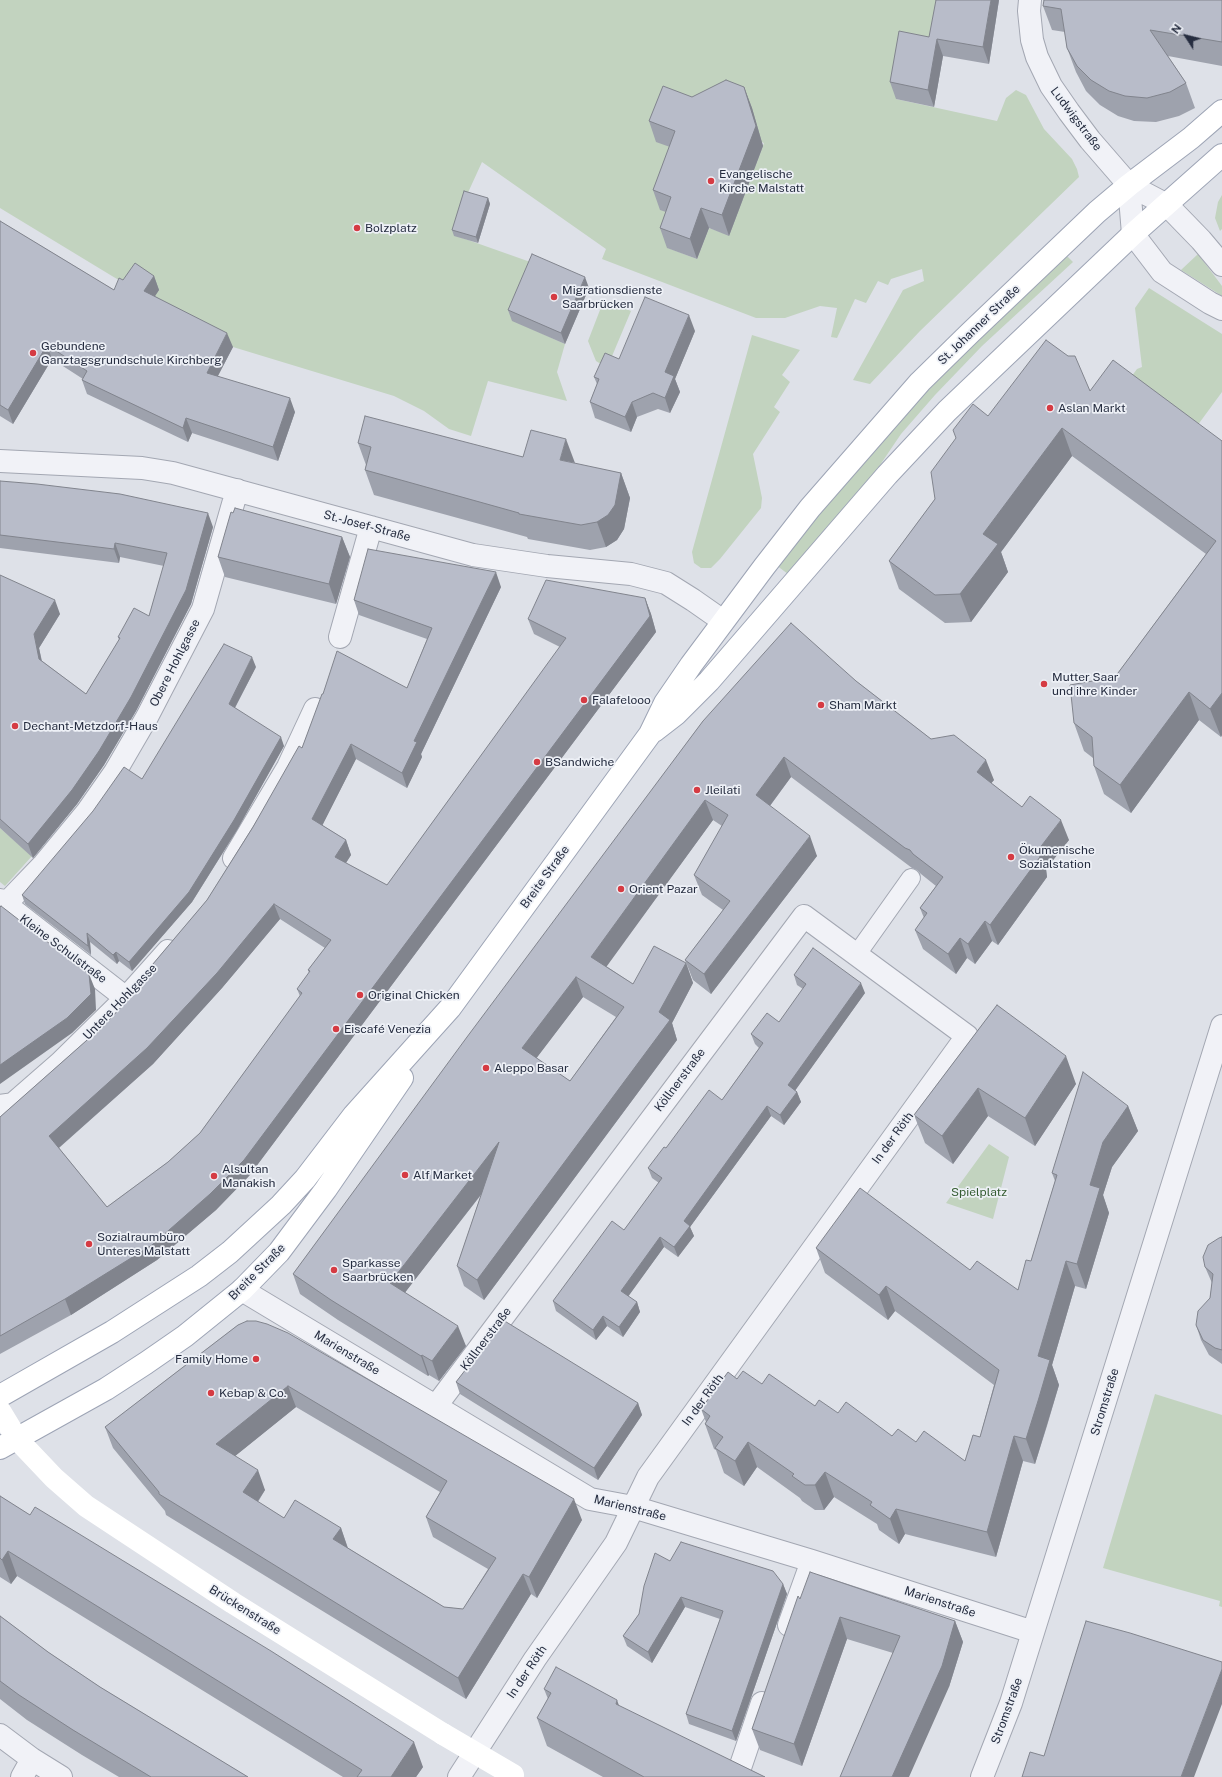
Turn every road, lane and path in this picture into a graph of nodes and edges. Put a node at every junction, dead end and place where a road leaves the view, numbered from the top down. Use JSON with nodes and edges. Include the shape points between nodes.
{"nodes":[{"id":1,"x":1030,"y":0,"type":"edge"},
{"id":2,"x":1222,"y":111,"type":"edge"},
{"id":3,"x":1222,"y":155,"type":"edge"},
{"id":4,"x":1129,"y":185,"type":"junction"},
{"id":5,"x":1167,"y":205,"type":"junction"},
{"id":6,"x":1133,"y":234,"type":"junction"},
{"id":7,"x":1222,"y":265,"type":"edge"},
{"id":8,"x":1222,"y":309,"type":"edge"},
{"id":9,"x":0,"y":461,"type":"edge"},
{"id":10,"x":237,"y":490,"type":"junction"},
{"id":11,"x":371,"y":527,"type":"junction"},
{"id":12,"x":764,"y":567,"type":"joint"},
{"id":13,"x":723,"y":621,"type":"junction"},
{"id":14,"x":340,"y":637,"type":"dead end"},
{"id":15,"x":745,"y":639,"type":"junction"},
{"id":16,"x":315,"y":709,"type":"edge"},
{"id":17,"x":650,"y":734,"type":"junction"},
{"id":18,"x":222,"y":878,"type":"edge"},
{"id":19,"x":911,"y":878,"type":"edge"},
{"id":20,"x":2,"y":905,"type":"edge"},
{"id":21,"x":178,"y":938,"type":"edge"},
{"id":22,"x":856,"y":954,"type":"junction"},
{"id":23,"x":126,"y":998,"type":"junction"},
{"id":24,"x":440,"y":1020,"type":"junction"},
{"id":25,"x":1222,"y":1026,"type":"edge"},
{"id":26,"x":967,"y":1036,"type":"joint"},
{"id":27,"x":0,"y":1106,"type":"edge"},
{"id":28,"x":242,"y":1290,"type":"junction"},
{"id":29,"x":0,"y":1396,"type":"edge"},
{"id":30,"x":436,"y":1406,"type":"junction"},
{"id":31,"x":0,"y":1411,"type":"edge"},
{"id":32,"x":9,"y":1443,"type":"edge"},
{"id":33,"x":633,"y":1507,"type":"junction"},
{"id":34,"x":812,"y":1560,"type":"junction"},
{"id":35,"x":1033,"y":1632,"type":"junction"},
{"id":36,"x":784,"y":1641,"type":"edge"},
{"id":37,"x":768,"y":1686,"type":"edge"},
{"id":38,"x":0,"y":1735,"type":"edge"},
{"id":39,"x":27,"y":1768,"type":"edge"},
{"id":40,"x":740,"y":1768,"type":"edge"},
{"id":41,"x":515,"y":1776,"type":"edge"},
{"id":42,"x":61,"y":1777,"type":"edge"},
{"id":43,"x":459,"y":1777,"type":"edge"},
{"id":44,"x":982,"y":1777,"type":"edge"}],
"edges":[{"from":1,"to":4,"type":"street","name":"Ludwigstraße","via":[[1032,40],[1051,86],[1090,140]]},
{"from":2,"to":4,"type":"main road","name":"St. Johanner Straße"},
{"from":3,"to":5,"type":"main road"},
{"from":4,"to":5,"type":"street"},
{"from":4,"to":6,"type":"street"},
{"from":4,"to":12,"type":"main road","name":"St. Johanner Straße","via":[[1059,247],[920,382],[810,508]]},
{"from":5,"to":6,"type":"main road"},
{"from":5,"to":7,"type":"street"},
{"from":6,"to":8,"type":"street","via":[[1162,272]]},
{"from":6,"to":15,"type":"main road","name":"Breite Straße","via":[[947,411]]},
{"from":9,"to":10,"type":"street","name":"St.-Josef-Straße","via":[[142,468],[173,473]]},
{"from":10,"to":11,"type":"street","name":"St.-Josef-Straße"},
{"from":10,"to":20,"type":"street","name":"Obere Hohlgasse","via":[[203,610],[147,718],[115,772],[87,812],[44,864]]},
{"from":11,"to":13,"type":"street","name":"St.-Josef-Straße","via":[[472,555],[547,566],[631,574],[666,583]]},
{"from":11,"to":14,"type":"street"},
{"from":12,"to":13,"type":"main road","name":"Breite Straße"},
{"from":13,"to":15,"type":"main road"},
{"from":13,"to":17,"type":"main road","name":"Breite Straße","via":[[665,702]]},
{"from":15,"to":17,"type":"main road","name":"Breite Straße","via":[[676,714]]},
{"from":16,"to":18,"type":"street","via":[[288,767]]},
{"from":17,"to":24,"type":"main road","name":"Breite Straße"},
{"from":19,"to":22,"type":"lane"},
{"from":20,"to":23,"type":"street","name":"Kleine Schulstraße"},
{"from":21,"to":23,"type":"street","name":"Untere Hohlgasse"},
{"from":22,"to":26,"type":"street","name":"Köllnerstraße"},
{"from":22,"to":30,"type":"street","name":"Köllnerstraße","via":[[804,916]]},
{"from":23,"to":27,"type":"street","name":"Untere Hohlgasse","via":[[60,1063],[13,1104]]},
{"from":24,"to":28,"type":"main road","name":"Breite Straße","via":[[322,1196],[280,1252]]},
{"from":24,"to":29,"type":"main road","name":"Breite Straße","via":[[354,1115],[281,1205],[230,1252],[199,1276],[112,1332]]},
{"from":25,"to":35,"type":"street","name":"Stromstraße"},
{"from":26,"to":33,"type":"street","name":"In der Röth","via":[[673,1441],[648,1477]]},
{"from":28,"to":30,"type":"street","name":"Marienstraße"},
{"from":28,"to":32,"type":"main road","name":"Breite Straße","via":[[185,1336],[146,1363],[106,1389]]},
{"from":30,"to":33,"type":"street","name":"Marienstraße","via":[[590,1498]]},
{"from":31,"to":32,"type":"main road","name":"Brückenstraße"},
{"from":32,"to":41,"type":"main road","name":"Brückenstraße","bridge":true,"via":[[106,1521],[443,1734]]},
{"from":33,"to":34,"type":"street","name":"Marienstraße"},
{"from":33,"to":43,"type":"street","name":"In der Röth","via":[[616,1544],[531,1665]]},
{"from":34,"to":35,"type":"street","name":"Marienstraße"},
{"from":34,"to":36,"type":"street"},
{"from":35,"to":44,"type":"street","name":"Stromstraße","via":[[1011,1703]]},
{"from":37,"to":40,"type":"street"},
{"from":38,"to":39,"type":"street"},
{"from":39,"to":42,"type":"street"}]}
